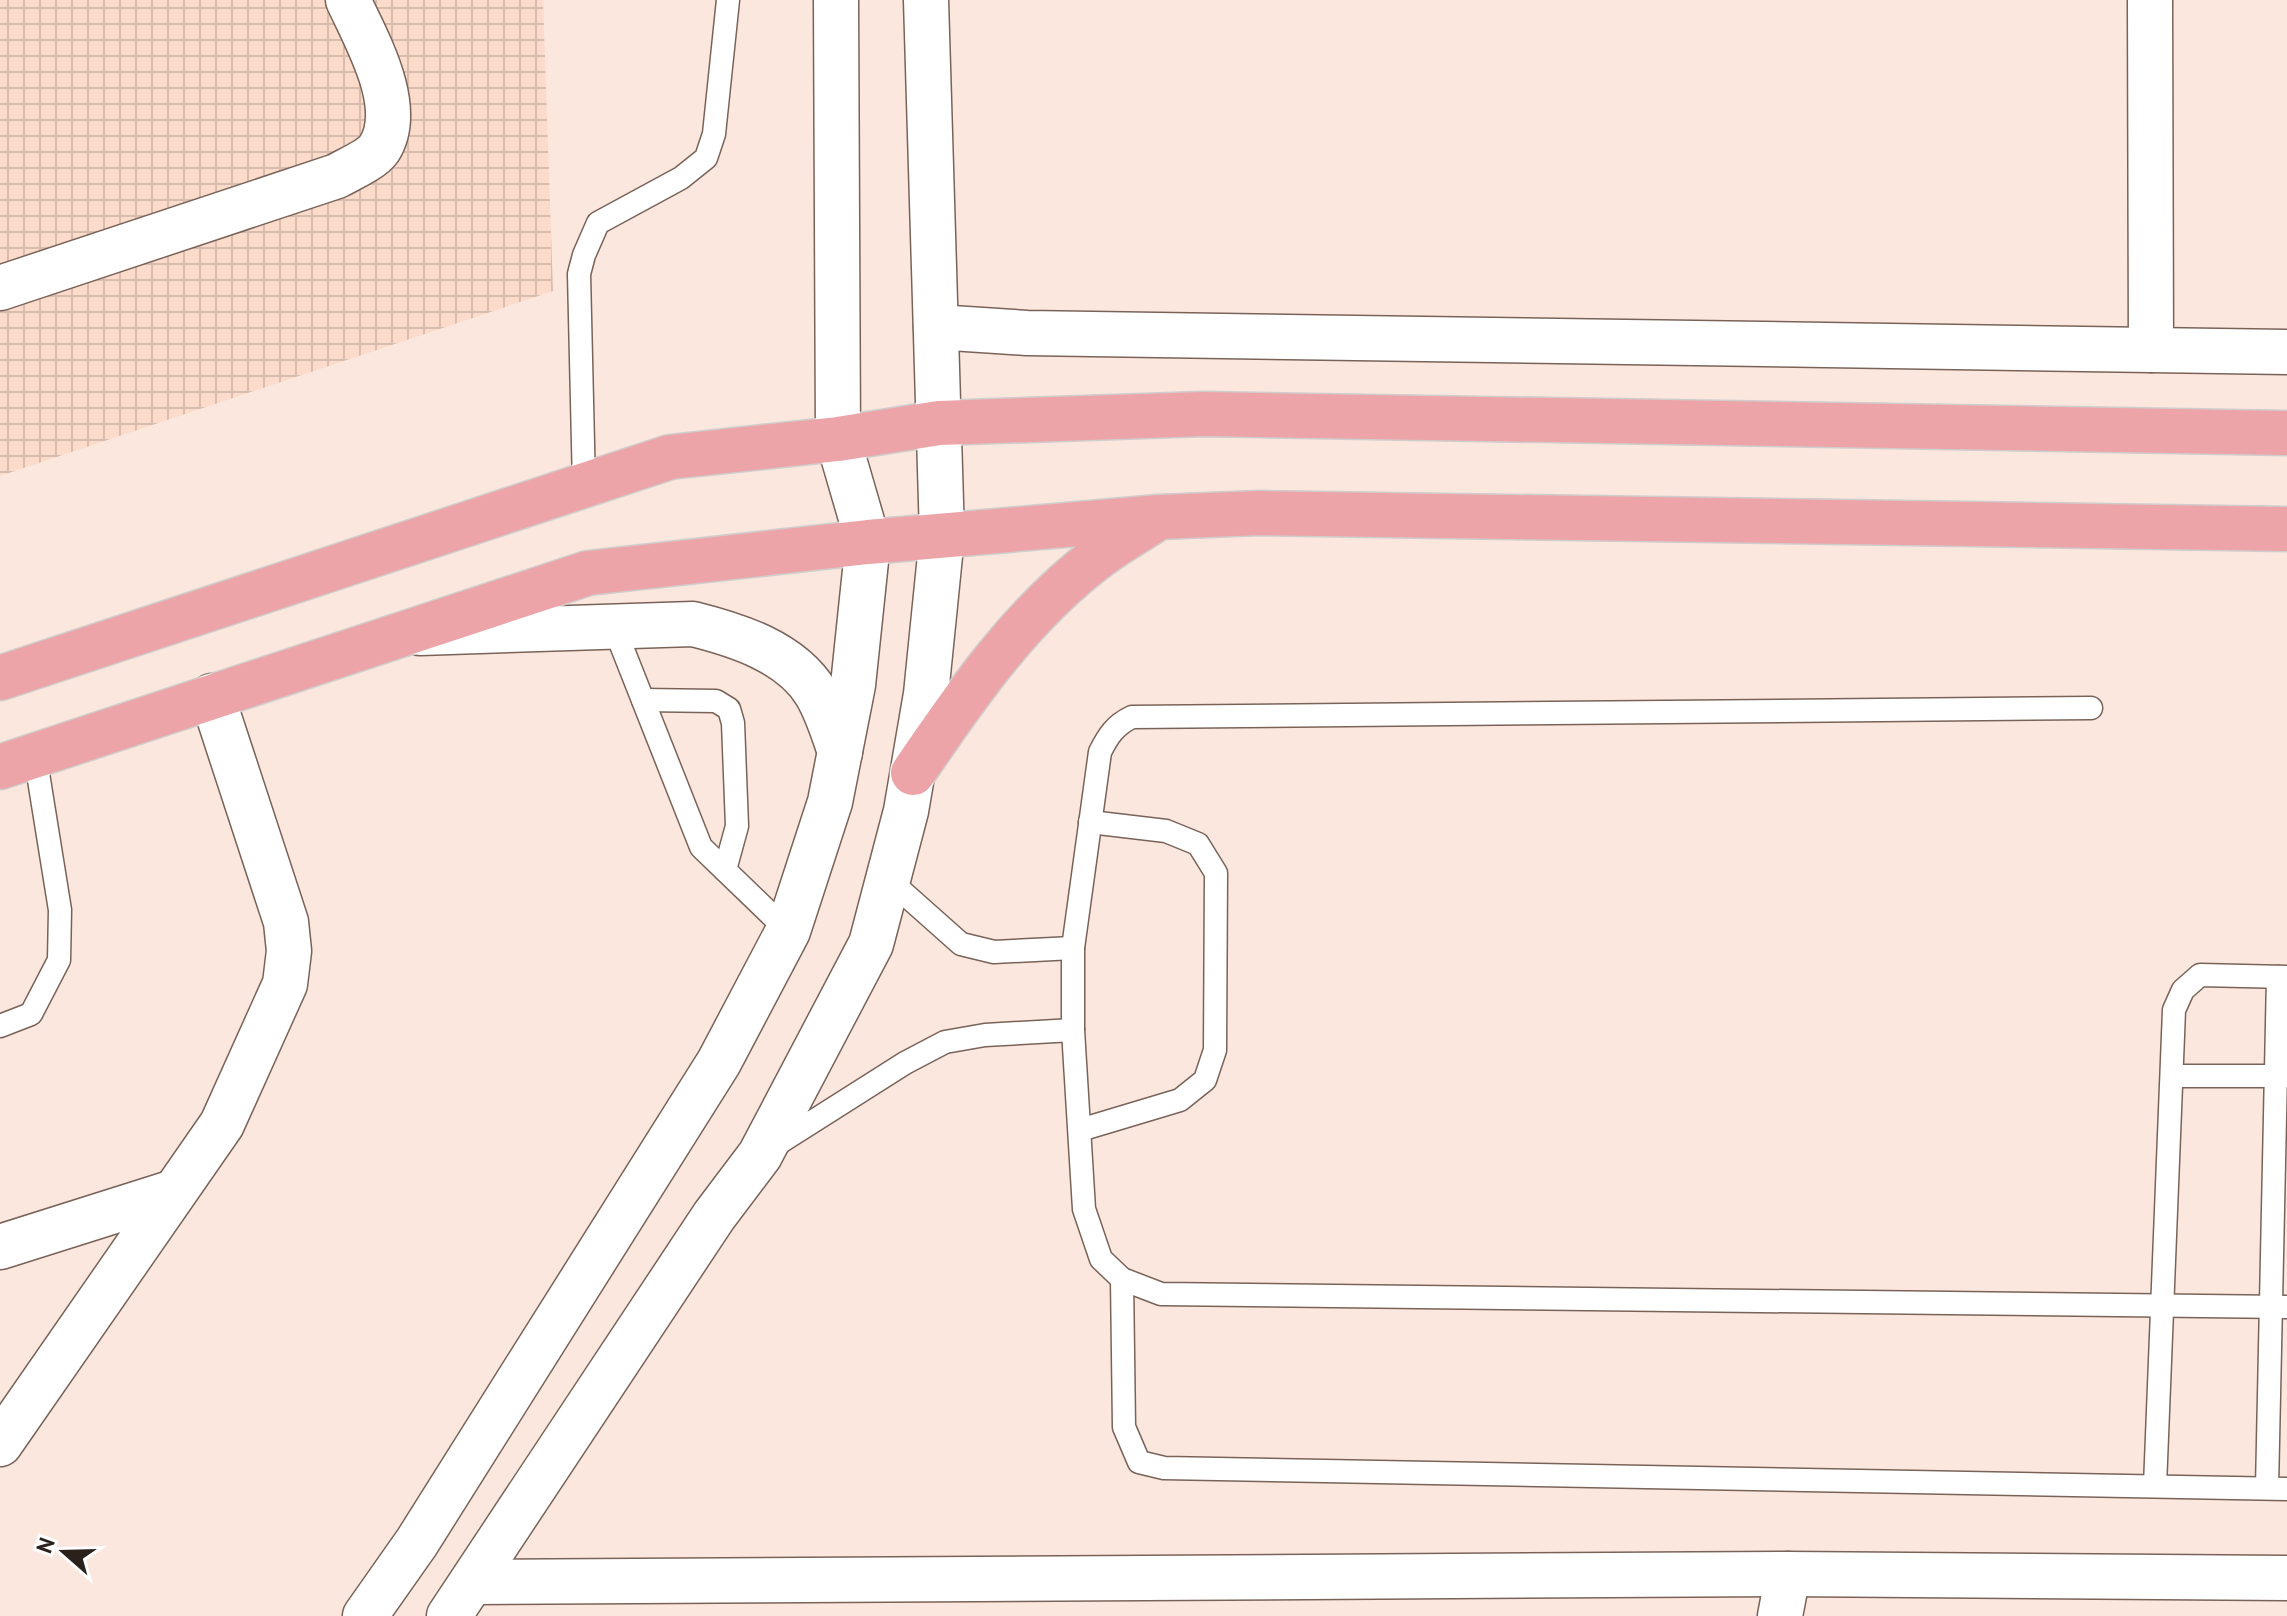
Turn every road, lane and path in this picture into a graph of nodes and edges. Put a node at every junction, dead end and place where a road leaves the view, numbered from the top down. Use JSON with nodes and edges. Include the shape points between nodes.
{"nodes":[{"id":1,"x":348,"y":0,"type":"edge"},
{"id":2,"x":728,"y":0,"type":"edge"},
{"id":3,"x":836,"y":0,"type":"edge"},
{"id":4,"x":926,"y":0,"type":"edge"},
{"id":5,"x":2150,"y":0,"type":"edge"},
{"id":6,"x":0,"y":288,"type":"edge"},
{"id":7,"x":936,"y":327,"type":"junction"},
{"id":8,"x":2151,"y":350,"type":"junction"},
{"id":9,"x":2287,"y":352,"type":"edge"},
{"id":10,"x":939,"y":423,"type":"junction"},
{"id":11,"x":2287,"y":433,"type":"edge"},
{"id":12,"x":838,"y":439,"type":"junction"},
{"id":13,"x":584,"y":486,"type":"junction"},
{"id":14,"x":1159,"y":517,"type":"junction"},
{"id":15,"x":2287,"y":529,"type":"edge"},
{"id":16,"x":942,"y":536,"type":"junction"},
{"id":17,"x":868,"y":542,"type":"junction"},
{"id":18,"x":614,"y":627,"type":"junction"},
{"id":19,"x":402,"y":634,"type":"junction"},
{"id":20,"x":0,"y":678,"type":"edge"},
{"id":21,"x":212,"y":696,"type":"junction"},
{"id":22,"x":643,"y":700,"type":"junction"},
{"id":23,"x":2091,"y":708,"type":"dead end"},
{"id":24,"x":840,"y":752,"type":"junction"},
{"id":25,"x":17,"y":761,"type":"edge"},
{"id":26,"x":913,"y":773,"type":"junction"},
{"id":27,"x":1090,"y":822,"type":"junction"},
{"id":28,"x":725,"y":870,"type":"junction"},
{"id":29,"x":889,"y":880,"type":"junction"},
{"id":30,"x":788,"y":931,"type":"junction"},
{"id":31,"x":1073,"y":948,"type":"junction"},
{"id":32,"x":2283,"y":977,"type":"edge"},
{"id":33,"x":0,"y":1026,"type":"edge"},
{"id":34,"x":1073,"y":1030,"type":"junction"},
{"id":35,"x":2172,"y":1076,"type":"junction"},
{"id":36,"x":2282,"y":1076,"type":"edge"},
{"id":37,"x":1080,"y":1130,"type":"junction"},
{"id":38,"x":760,"y":1155,"type":"junction"},
{"id":39,"x":171,"y":1193,"type":"junction"},
{"id":40,"x":0,"y":1247,"type":"edge"},
{"id":41,"x":1122,"y":1279,"type":"junction"},
{"id":42,"x":2162,"y":1306,"type":"junction"},
{"id":43,"x":2278,"y":1307,"type":"edge"},
{"id":44,"x":0,"y":1444,"type":"edge"},
{"id":45,"x":2155,"y":1486,"type":"junction"},
{"id":46,"x":2277,"y":1488,"type":"edge"},
{"id":47,"x":2287,"y":1578,"type":"edge"},
{"id":48,"x":1784,"y":1595,"type":"edge"},
{"id":49,"x":461,"y":1599,"type":"edge"},
{"id":50,"x":365,"y":1616,"type":"edge"}],
"edges":[{"from":1,"to":6,"type":"street","via":[[378,65],[388,109],[389,126],[378,151],[337,176]]},
{"from":2,"to":13,"type":"lane","via":[[714,134],[706,158],[681,178],[598,223],[584,255],[579,274]]},
{"from":3,"to":12,"type":"street"},
{"from":4,"to":7,"type":"street"},
{"from":5,"to":8,"type":"street"},
{"from":7,"to":8,"type":"street","via":[[1027,333]]},
{"from":7,"to":10,"type":"street"},
{"from":8,"to":9,"type":"street"},
{"from":10,"to":11,"type":"main road","via":[[1204,414]]},
{"from":10,"to":12,"type":"main road"},
{"from":10,"to":16,"type":"street"},
{"from":12,"to":13,"type":"main road","via":[[670,457]]},
{"from":12,"to":17,"type":"street"},
{"from":13,"to":20,"type":"main road"},
{"from":14,"to":15,"type":"main road","via":[[1259,513]]},
{"from":14,"to":16,"type":"main road"},
{"from":14,"to":26,"type":"main road","via":[[1097,557],[1048,601],[973,685]]},
{"from":16,"to":17,"type":"main road"},
{"from":16,"to":26,"type":"street"},
{"from":17,"to":19,"type":"main road","via":[[588,573]]},
{"from":17,"to":24,"type":"street","via":[[853,685]]},
{"from":18,"to":19,"type":"street"},
{"from":18,"to":22,"type":"lane"},
{"from":18,"to":24,"type":"street","via":[[693,624],[758,645],[789,664],[814,690]]},
{"from":19,"to":21,"type":"main road"},
{"from":21,"to":25,"type":"main road"},
{"from":21,"to":39,"type":"street","via":[[286,922],[289,951],[285,984],[222,1124]]},
{"from":22,"to":28,"type":"lane","via":[[701,847]]},
{"from":22,"to":28,"type":"lane","via":[[716,701],[729,709],[737,826]]},
{"from":23,"to":27,"type":"lane","via":[[1132,717],[1111,731],[1100,752]]},
{"from":24,"to":30,"type":"street","via":[[830,802]]},
{"from":25,"to":33,"type":"lane","via":[[60,910],[59,960],[31,1014]]},
{"from":26,"to":29,"type":"street"},
{"from":27,"to":31,"type":"lane"},
{"from":27,"to":37,"type":"lane","via":[[1166,831],[1198,844],[1216,873],[1215,1050],[1205,1080],[1180,1100]]},
{"from":28,"to":30,"type":"lane"},
{"from":29,"to":31,"type":"lane","via":[[961,944],[994,952]]},
{"from":29,"to":38,"type":"street","via":[[871,944]]},
{"from":30,"to":50,"type":"street","via":[[719,1062]]},
{"from":31,"to":34,"type":"lane"},
{"from":32,"to":35,"type":"lane","via":[[2200,975],[2183,990],[2174,1010]]},
{"from":32,"to":36,"type":"lane"},
{"from":34,"to":37,"type":"lane"},
{"from":34,"to":38,"type":"lane","via":[[945,1042]]},
{"from":35,"to":36,"type":"lane"},
{"from":35,"to":42,"type":"lane"},
{"from":36,"to":43,"type":"lane"},
{"from":37,"to":41,"type":"lane","via":[[1084,1209],[1101,1259]]},
{"from":38,"to":49,"type":"street","via":[[714,1216]]},
{"from":39,"to":40,"type":"street"},
{"from":39,"to":44,"type":"street"},
{"from":41,"to":42,"type":"lane","via":[[1161,1294]]},
{"from":41,"to":45,"type":"lane","via":[[1124,1427],[1139,1462],[1164,1468]]},
{"from":42,"to":43,"type":"lane"},
{"from":42,"to":45,"type":"lane"},
{"from":43,"to":46,"type":"lane"},
{"from":45,"to":46,"type":"lane"},
{"from":47,"to":48,"type":"street"},
{"from":48,"to":49,"type":"street"}]}
